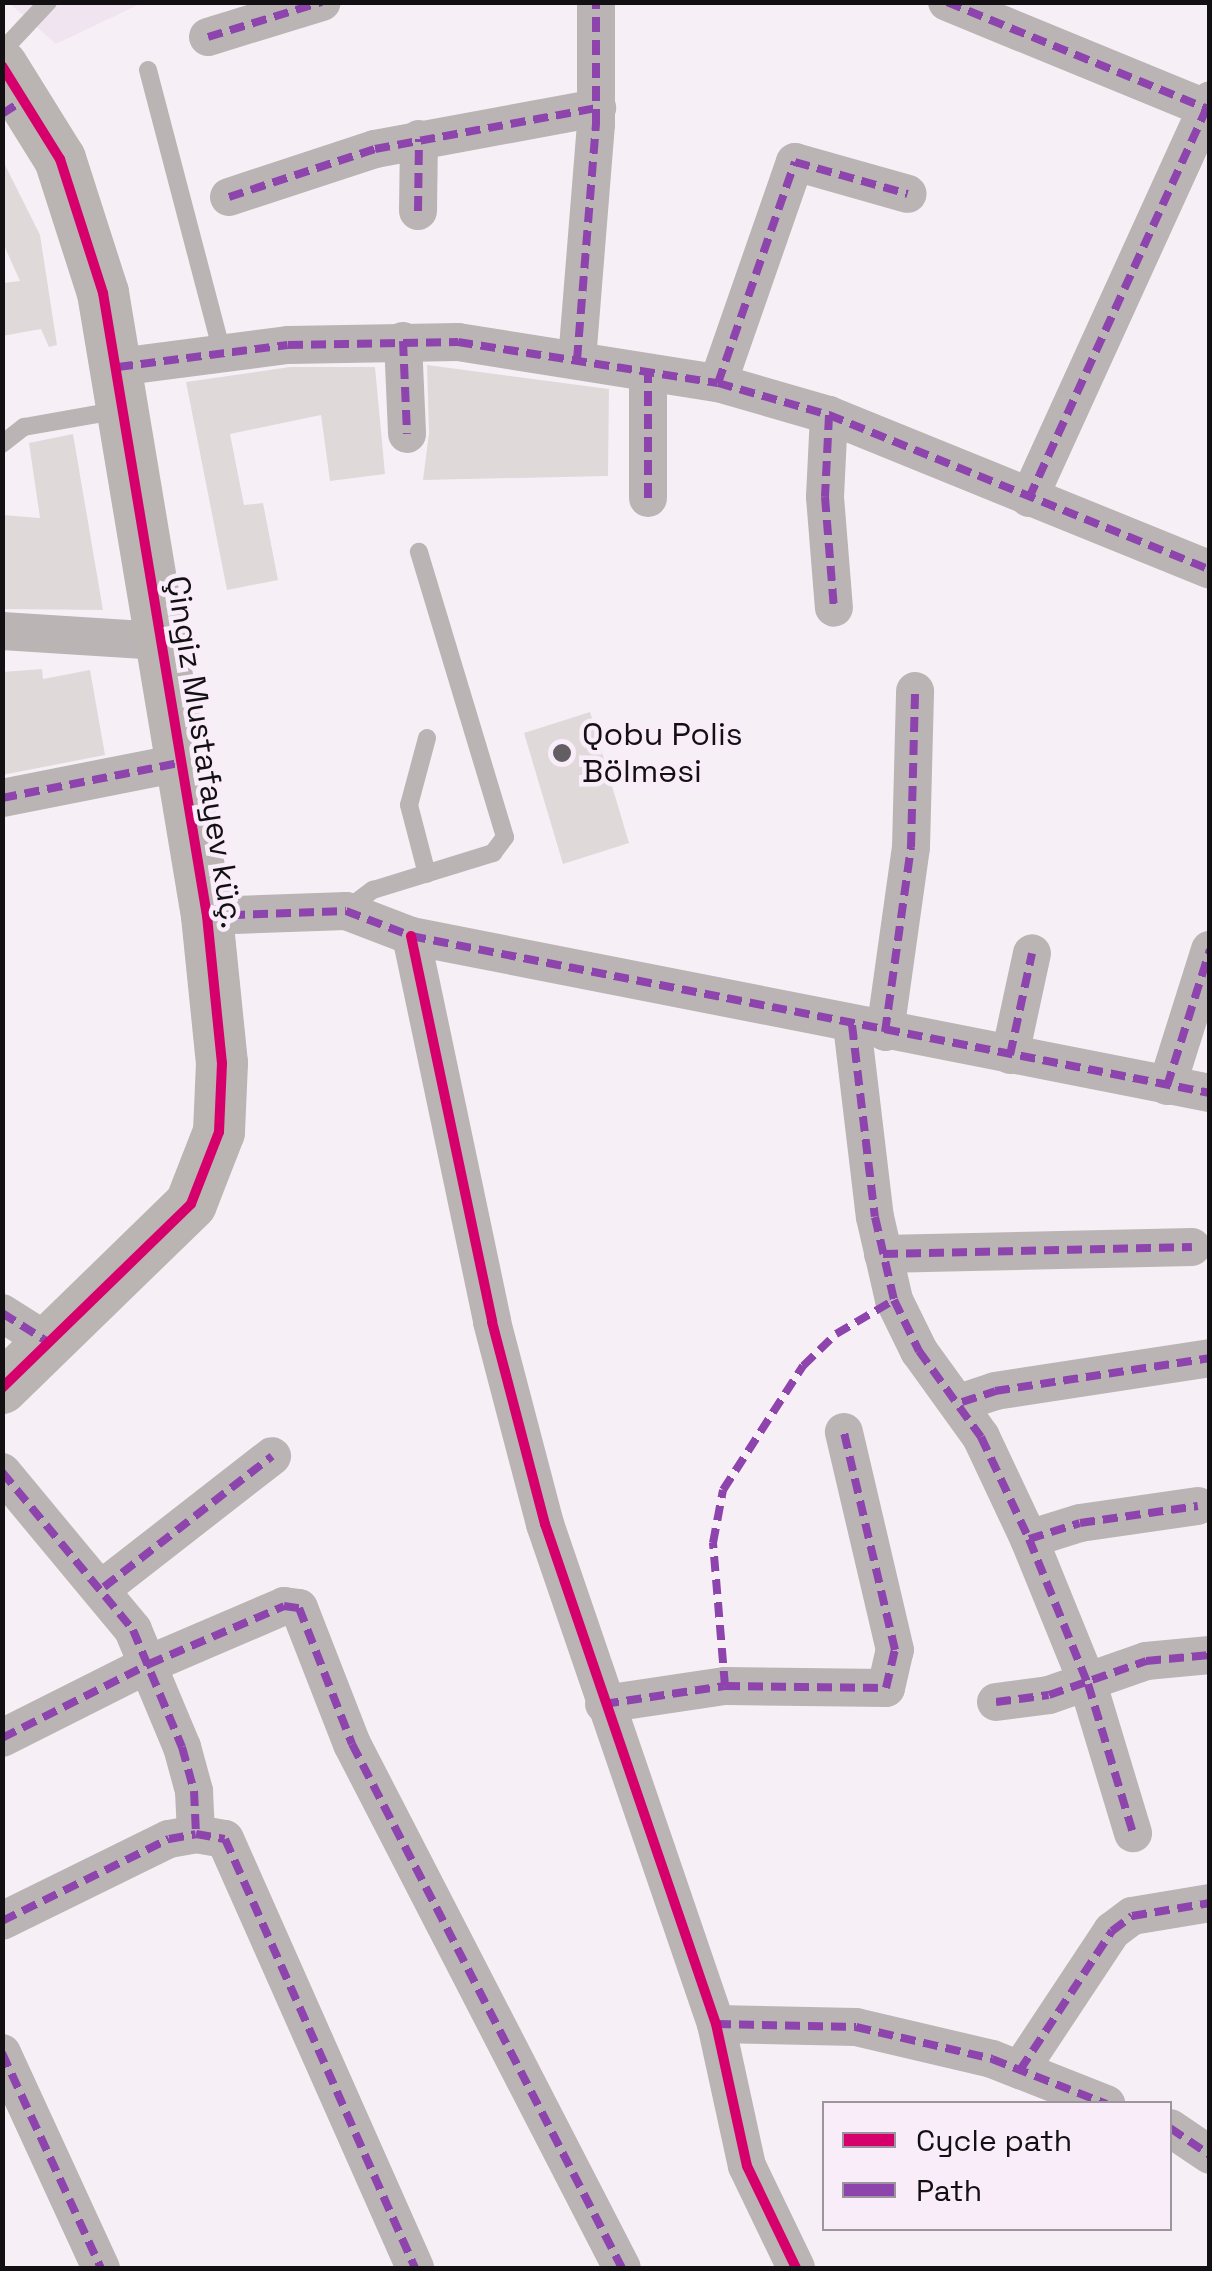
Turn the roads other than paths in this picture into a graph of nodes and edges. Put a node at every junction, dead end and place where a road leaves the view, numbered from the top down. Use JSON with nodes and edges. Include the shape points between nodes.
{"nodes":[{"id":1,"x":48,"y":2,"type":"edge"},
{"id":2,"x":322,"y":2,"type":"edge"},
{"id":3,"x":596,"y":2,"type":"edge"},
{"id":4,"x":947,"y":2,"type":"edge"},
{"id":5,"x":208,"y":37,"type":"dead end"},
{"id":6,"x":2,"y":50,"type":"edge"},
{"id":7,"x":148,"y":70,"type":"dead end"},
{"id":8,"x":10,"y":93,"type":"edge"},
{"id":9,"x":1208,"y":104,"type":"edge"},
{"id":10,"x":597,"y":108,"type":"junction"},
{"id":11,"x":418,"y":139,"type":"junction"},
{"id":12,"x":908,"y":194,"type":"dead end"},
{"id":13,"x":229,"y":197,"type":"dead end"},
{"id":14,"x":418,"y":210,"type":"dead end"},
{"id":15,"x":402,"y":341,"type":"junction"},
{"id":16,"x":223,"y":357,"type":"junction"},
{"id":17,"x":576,"y":360,"type":"junction"},
{"id":18,"x":648,"y":374,"type":"junction"},
{"id":19,"x":718,"y":383,"type":"junction"},
{"id":20,"x":122,"y":388,"type":"junction"},
{"id":21,"x":829,"y":415,"type":"junction"},
{"id":22,"x":407,"y":434,"type":"dead end"},
{"id":23,"x":2,"y":444,"type":"edge"},
{"id":24,"x":648,"y":498,"type":"dead end"},
{"id":25,"x":1028,"y":498,"type":"junction"},
{"id":26,"x":418,"y":552,"type":"dead end"},
{"id":27,"x":1210,"y":570,"type":"edge"},
{"id":28,"x":834,"y":608,"type":"dead end"},
{"id":29,"x":2,"y":631,"type":"edge"},
{"id":30,"x":160,"y":641,"type":"junction"},
{"id":31,"x":915,"y":691,"type":"dead end"},
{"id":32,"x":427,"y":738,"type":"dead end"},
{"id":33,"x":179,"y":763,"type":"junction"},
{"id":34,"x":2,"y":798,"type":"edge"},
{"id":35,"x":427,"y":874,"type":"junction"},
{"id":36,"x":346,"y":911,"type":"junction"},
{"id":37,"x":207,"y":916,"type":"junction"},
{"id":38,"x":411,"y":936,"type":"junction"},
{"id":39,"x":1210,"y":950,"type":"edge"},
{"id":40,"x":1032,"y":954,"type":"dead end"},
{"id":41,"x":869,"y":1029,"type":"junction"},
{"id":42,"x":1010,"y":1055,"type":"junction"},
{"id":43,"x":1167,"y":1086,"type":"junction"},
{"id":44,"x":1210,"y":1093,"type":"edge"},
{"id":45,"x":1192,"y":1246,"type":"dead end"},
{"id":46,"x":883,"y":1254,"type":"junction"},
{"id":47,"x":2,"y":1313,"type":"edge"},
{"id":48,"x":51,"y":1344,"type":"junction"},
{"id":49,"x":1210,"y":1358,"type":"edge"},
{"id":50,"x":2,"y":1388,"type":"edge"},
{"id":51,"x":962,"y":1402,"type":"junction"},
{"id":52,"x":844,"y":1432,"type":"dead end"},
{"id":53,"x":272,"y":1456,"type":"dead end"},
{"id":54,"x":2,"y":1472,"type":"edge"},
{"id":55,"x":1198,"y":1506,"type":"dead end"},
{"id":56,"x":1029,"y":1540,"type":"junction"},
{"id":57,"x":104,"y":1587,"type":"junction"},
{"id":58,"x":1210,"y":1655,"type":"edge"},
{"id":59,"x":149,"y":1664,"type":"junction"},
{"id":60,"x":1088,"y":1684,"type":"junction"},
{"id":61,"x":996,"y":1702,"type":"dead end"},
{"id":62,"x":604,"y":1704,"type":"junction"},
{"id":63,"x":2,"y":1738,"type":"edge"},
{"id":64,"x":1133,"y":1833,"type":"dead end"},
{"id":65,"x":196,"y":1834,"type":"junction"},
{"id":66,"x":1210,"y":1904,"type":"edge"},
{"id":67,"x":2,"y":1920,"type":"edge"},
{"id":68,"x":716,"y":2024,"type":"junction"},
{"id":69,"x":2,"y":2053,"type":"edge"},
{"id":70,"x":1020,"y":2070,"type":"junction"},
{"id":71,"x":1098,"y":2101,"type":"edge"},
{"id":72,"x":1172,"y":2129,"type":"edge"},
{"id":73,"x":1210,"y":2155,"type":"edge"},
{"id":74,"x":101,"y":2268,"type":"edge"},
{"id":75,"x":416,"y":2268,"type":"edge"},
{"id":76,"x":622,"y":2268,"type":"edge"},
{"id":77,"x":796,"y":2268,"type":"edge"}],
"edges":[{"from":1,"to":6,"type":"lane"},
{"from":2,"to":5,"type":"street"},
{"from":3,"to":10,"type":"street"},
{"from":4,"to":9,"type":"street"},
{"from":7,"to":16,"type":"lane"},
{"from":8,"to":20,"type":"street","name":"Çingiz Mustafayev küç.","via":[[72,188]]},
{"from":9,"to":25,"type":"street"},
{"from":10,"to":11,"type":"street"},
{"from":10,"to":17,"type":"street"},
{"from":11,"to":13,"type":"street"},
{"from":11,"to":14,"type":"street"},
{"from":12,"to":19,"type":"street","via":[[810,161],[795,162]]},
{"from":15,"to":16,"type":"street","via":[[288,345]]},
{"from":15,"to":17,"type":"street"},
{"from":15,"to":22,"type":"street"},
{"from":16,"to":20,"type":"street"},
{"from":17,"to":18,"type":"street"},
{"from":18,"to":19,"type":"street"},
{"from":18,"to":24,"type":"street"},
{"from":19,"to":21,"type":"street"},
{"from":20,"to":23,"type":"lane","via":[[24,427]]},
{"from":20,"to":30,"type":"street","name":"Çingiz Mustafayev küç."},
{"from":21,"to":25,"type":"street"},
{"from":21,"to":28,"type":"street","via":[[825,497]]},
{"from":25,"to":27,"type":"street"},
{"from":26,"to":35,"type":"lane","via":[[505,837],[493,853]]},
{"from":29,"to":30,"type":"street"},
{"from":30,"to":33,"type":"street","name":"Çingiz Mustafayev küç."},
{"from":31,"to":41,"type":"street","via":[[911,847]]},
{"from":32,"to":35,"type":"lane","via":[[410,805]]},
{"from":33,"to":34,"type":"street"},
{"from":33,"to":37,"type":"street","name":"Çingiz Mustafayev küç."},
{"from":35,"to":36,"type":"lane","via":[[373,890]]},
{"from":36,"to":37,"type":"street"},
{"from":36,"to":38,"type":"street"},
{"from":37,"to":48,"type":"street","name":"Çingiz Mustafayev küç.","via":[[222,1063],[210,1167],[170,1230]]},
{"from":38,"to":41,"type":"street"},
{"from":38,"to":62,"type":"street","via":[[512,1408]]},
{"from":39,"to":43,"type":"street"},
{"from":40,"to":42,"type":"street"},
{"from":41,"to":42,"type":"street"},
{"from":41,"to":46,"type":"street"},
{"from":42,"to":43,"type":"street"},
{"from":43,"to":44,"type":"street"},
{"from":45,"to":46,"type":"street"},
{"from":46,"to":51,"type":"street","via":[[894,1300],[919,1350]]},
{"from":47,"to":48,"type":"street"},
{"from":48,"to":50,"type":"street","name":"Çingiz Mustafayev küç."},
{"from":49,"to":51,"type":"street","via":[[994,1390]]},
{"from":51,"to":56,"type":"street"},
{"from":52,"to":62,"type":"street","via":[[894,1650],[886,1688],[725,1686]]},
{"from":53,"to":57,"type":"street"},
{"from":54,"to":57,"type":"street"},
{"from":55,"to":56,"type":"street","via":[[1080,1523]]},
{"from":56,"to":60,"type":"street"},
{"from":57,"to":59,"type":"street"},
{"from":58,"to":60,"type":"street","via":[[1146,1661]]},
{"from":59,"to":63,"type":"street"},
{"from":59,"to":65,"type":"street","via":[[194,1792]]},
{"from":59,"to":76,"type":"street","via":[[284,1606],[299,1608],[352,1744]]},
{"from":60,"to":61,"type":"street"},
{"from":60,"to":64,"type":"street"},
{"from":62,"to":68,"type":"street"},
{"from":65,"to":67,"type":"street","via":[[169,1839]]},
{"from":65,"to":75,"type":"street","via":[[225,1839]]},
{"from":66,"to":70,"type":"street","via":[[1132,1916],[1112,1930]]},
{"from":68,"to":70,"type":"street","via":[[856,2027]]},
{"from":68,"to":77,"type":"street","via":[[748,2166]]},
{"from":69,"to":74,"type":"street"},
{"from":70,"to":71,"type":"street"},
{"from":72,"to":73,"type":"street"}]}
